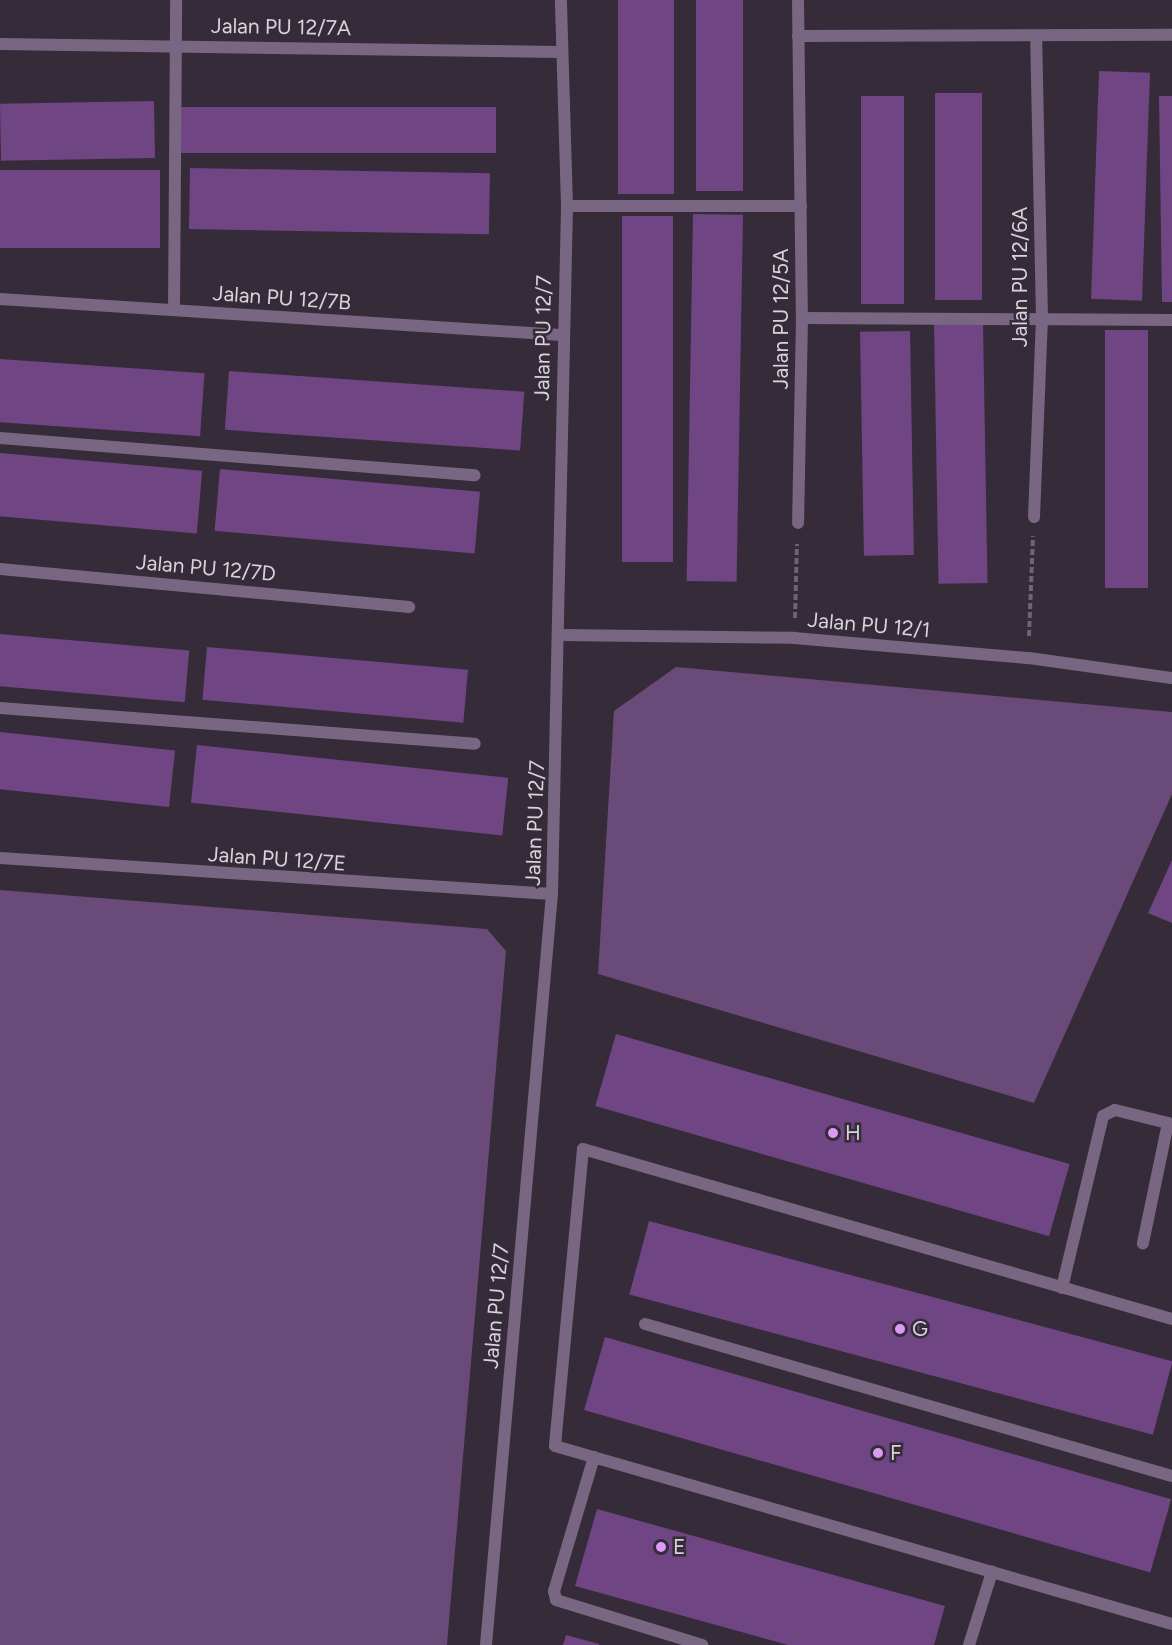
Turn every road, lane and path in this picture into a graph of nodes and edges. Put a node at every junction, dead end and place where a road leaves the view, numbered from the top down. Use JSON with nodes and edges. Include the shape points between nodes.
{"nodes":[{"id":1,"x":176,"y":0,"type":"edge"},
{"id":2,"x":561,"y":0,"type":"edge"},
{"id":3,"x":798,"y":0,"type":"edge"},
{"id":4,"x":1172,"y":35,"type":"edge"},
{"id":5,"x":798,"y":36,"type":"junction"},
{"id":6,"x":1036,"y":36,"type":"junction"},
{"id":7,"x":0,"y":44,"type":"edge"},
{"id":8,"x":175,"y":45,"type":"junction"},
{"id":9,"x":560,"y":52,"type":"junction"},
{"id":10,"x":567,"y":206,"type":"junction"},
{"id":11,"x":801,"y":206,"type":"junction"},
{"id":12,"x":0,"y":299,"type":"edge"},
{"id":13,"x":174,"y":310,"type":"junction"},
{"id":14,"x":802,"y":318,"type":"junction"},
{"id":15,"x":1042,"y":318,"type":"junction"},
{"id":16,"x":1172,"y":320,"type":"edge"},
{"id":17,"x":561,"y":335,"type":"junction"},
{"id":18,"x":0,"y":438,"type":"edge"},
{"id":19,"x":476,"y":475,"type":"dead end"},
{"id":20,"x":1034,"y":517,"type":"joint"},
{"id":21,"x":798,"y":523,"type":"joint"},
{"id":22,"x":0,"y":569,"type":"edge"},
{"id":23,"x":409,"y":607,"type":"dead end"},
{"id":24,"x":561,"y":635,"type":"junction"},
{"id":25,"x":794,"y":638,"type":"junction"},
{"id":26,"x":1029,"y":658,"type":"junction"},
{"id":27,"x":1172,"y":678,"type":"edge"},
{"id":28,"x":0,"y":708,"type":"edge"},
{"id":29,"x":476,"y":744,"type":"dead end"},
{"id":30,"x":0,"y":858,"type":"edge"},
{"id":31,"x":552,"y":894,"type":"junction"},
{"id":32,"x":1143,"y":1243,"type":"dead end"},
{"id":33,"x":1062,"y":1288,"type":"junction"},
{"id":34,"x":1172,"y":1320,"type":"edge"},
{"id":35,"x":645,"y":1324,"type":"dead end"},
{"id":36,"x":594,"y":1457,"type":"junction"},
{"id":37,"x":1172,"y":1476,"type":"edge"},
{"id":38,"x":992,"y":1572,"type":"junction"},
{"id":39,"x":1172,"y":1624,"type":"edge"},
{"id":40,"x":486,"y":1645,"type":"edge"},
{"id":41,"x":702,"y":1645,"type":"edge"},
{"id":42,"x":969,"y":1645,"type":"edge"}],
"edges":[{"from":1,"to":8,"type":"street"},
{"from":2,"to":9,"type":"street","name":"Jalan PU 12/7"},
{"from":3,"to":5,"type":"street","name":"Jalan PU 12/5A"},
{"from":4,"to":6,"type":"street"},
{"from":5,"to":6,"type":"street"},
{"from":5,"to":11,"type":"street","name":"Jalan PU 12/5A"},
{"from":6,"to":15,"type":"street","name":"Jalan PU 12/6A"},
{"from":7,"to":8,"type":"street","name":"Jalan PU 12/7A"},
{"from":8,"to":9,"type":"street","name":"Jalan PU 12/7A"},
{"from":8,"to":13,"type":"street"},
{"from":9,"to":10,"type":"street","name":"Jalan PU 12/7"},
{"from":10,"to":11,"type":"street"},
{"from":10,"to":17,"type":"street","name":"Jalan PU 12/7"},
{"from":11,"to":14,"type":"street","name":"Jalan PU 12/5A"},
{"from":12,"to":13,"type":"street","name":"Jalan PU 12/7B"},
{"from":13,"to":17,"type":"street","name":"Jalan PU 12/7B"},
{"from":14,"to":15,"type":"street"},
{"from":14,"to":21,"type":"street","name":"Jalan PU 12/5A"},
{"from":15,"to":16,"type":"street"},
{"from":15,"to":20,"type":"street","name":"Jalan PU 12/6A"},
{"from":17,"to":24,"type":"street","name":"Jalan PU 12/7"},
{"from":18,"to":19,"type":"street"},
{"from":20,"to":26,"type":"path"},
{"from":21,"to":25,"type":"path"},
{"from":22,"to":23,"type":"street","name":"Jalan PU 12/7D"},
{"from":24,"to":25,"type":"street","name":"Jalan PU 12/1"},
{"from":24,"to":31,"type":"street","name":"Jalan PU 12/7"},
{"from":25,"to":26,"type":"street","name":"Jalan PU 12/1"},
{"from":26,"to":27,"type":"street","name":"Jalan PU 12/1"},
{"from":28,"to":29,"type":"street"},
{"from":30,"to":31,"type":"street","name":"Jalan PU 12/7E"},
{"from":31,"to":40,"type":"street","name":"Jalan PU 12/7"},
{"from":32,"to":33,"type":"street","via":[[1168,1123],[1114,1110],[1103,1116]]},
{"from":33,"to":34,"type":"street"},
{"from":33,"to":36,"type":"street","via":[[584,1149],[555,1446]]},
{"from":35,"to":37,"type":"street"},
{"from":36,"to":38,"type":"street"},
{"from":36,"to":41,"type":"street","via":[[554,1591],[556,1600]]},
{"from":38,"to":39,"type":"street"},
{"from":38,"to":42,"type":"street"}]}
